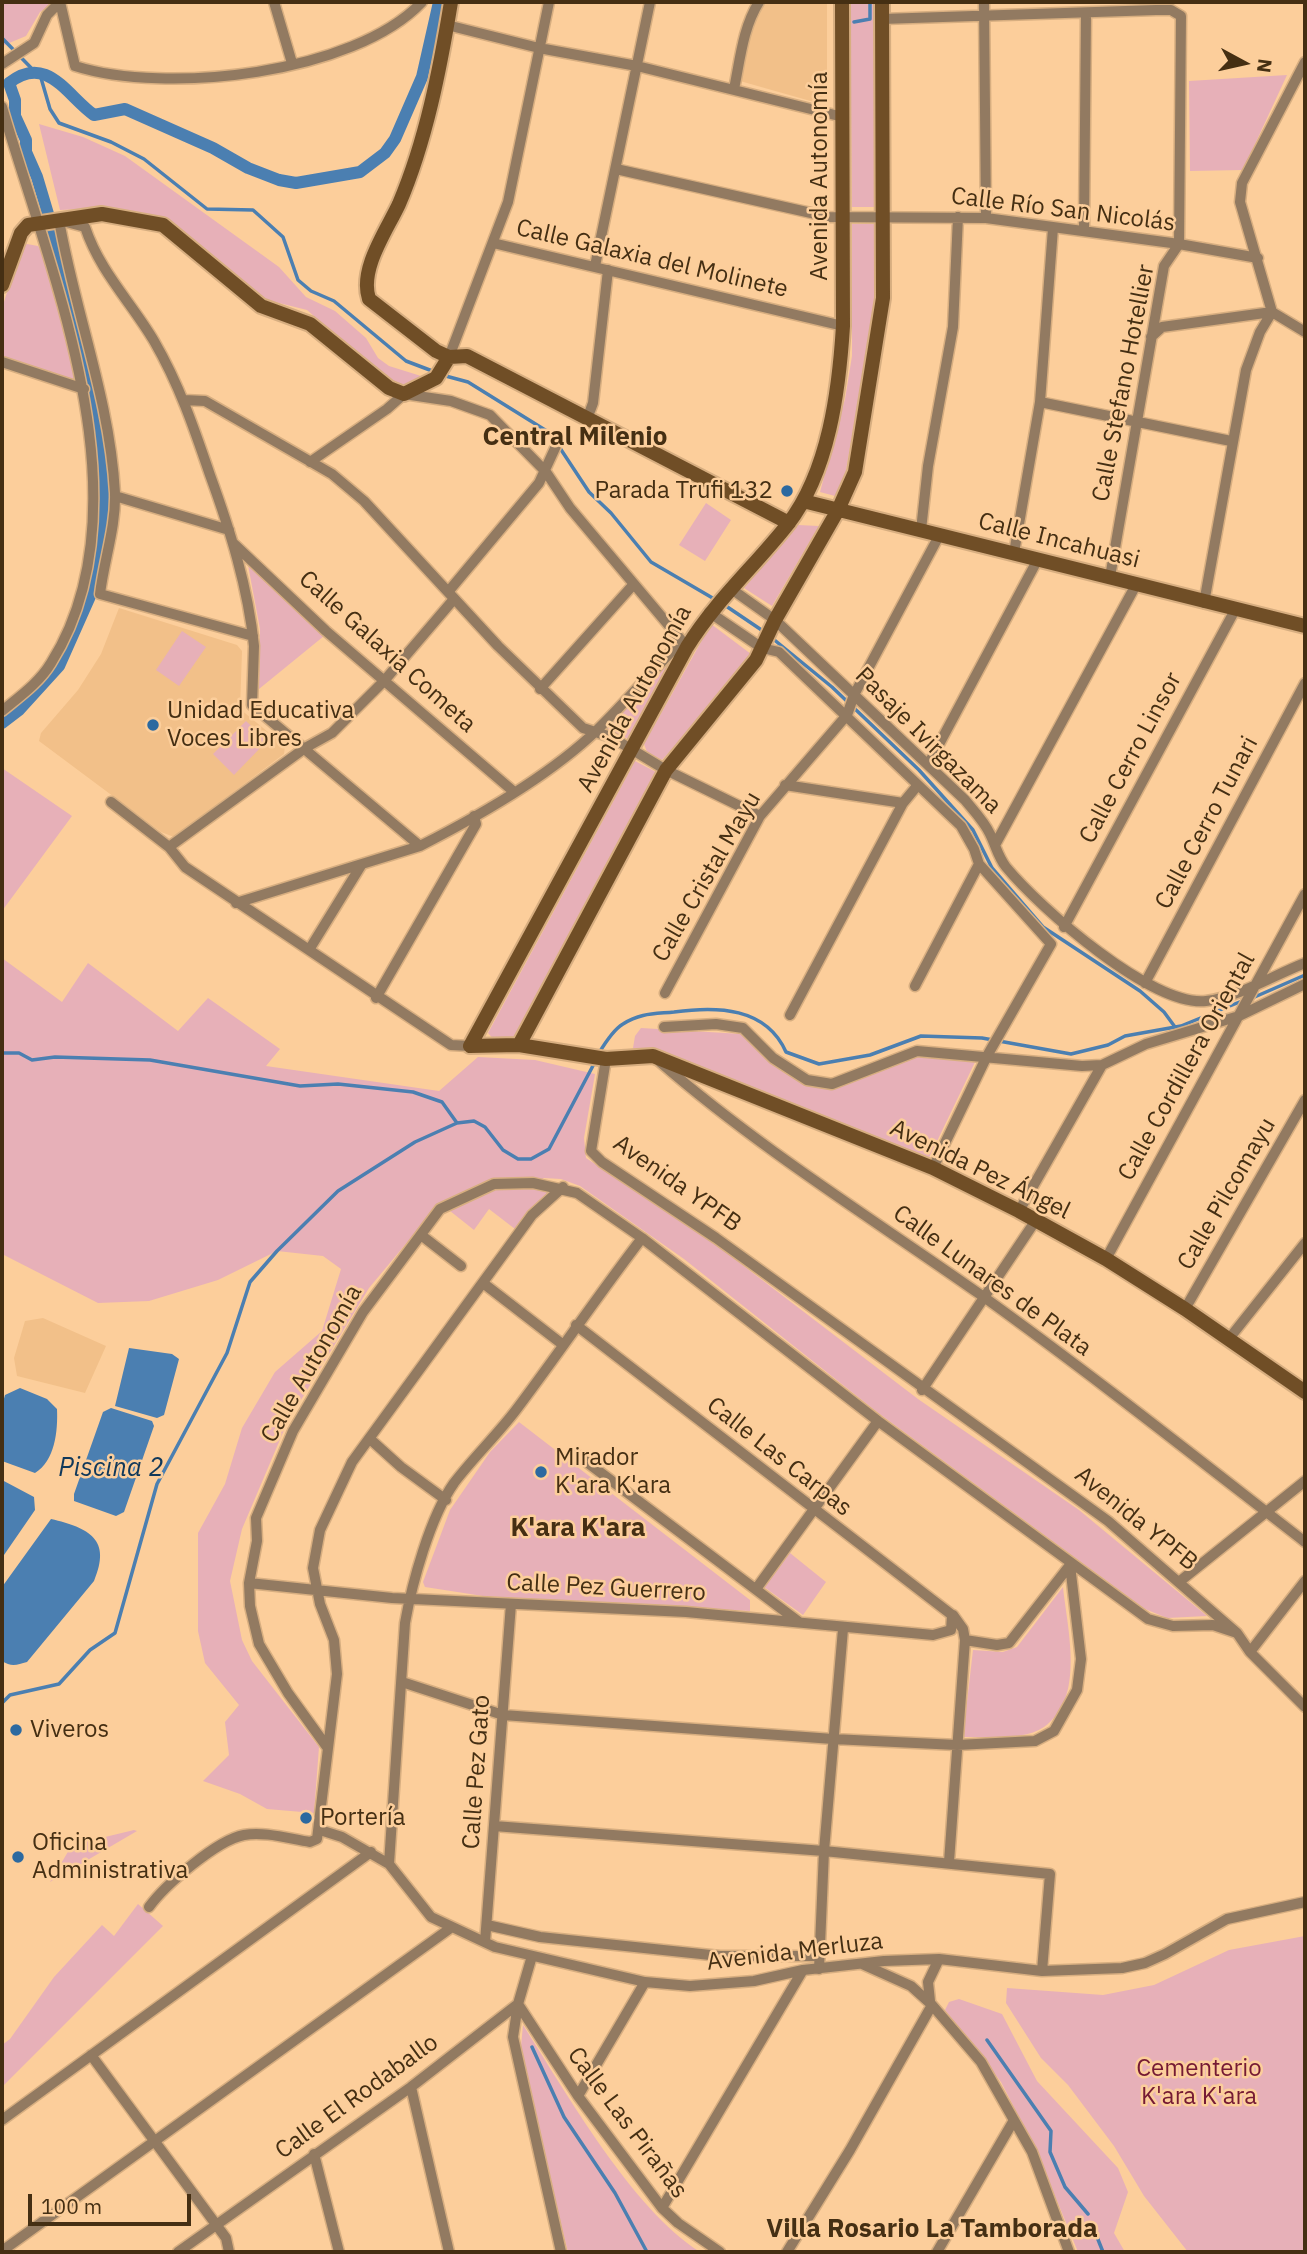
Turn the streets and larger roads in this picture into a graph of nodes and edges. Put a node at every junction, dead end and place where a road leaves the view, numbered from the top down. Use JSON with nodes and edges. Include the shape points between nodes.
{"nodes":[{"id":1,"x":60,"y":2,"type":"edge"},
{"id":2,"x":274,"y":2,"type":"edge"},
{"id":3,"x":422,"y":2,"type":"edge"},
{"id":4,"x":451,"y":2,"type":"edge"},
{"id":5,"x":549,"y":2,"type":"edge"},
{"id":6,"x":650,"y":2,"type":"edge"},
{"id":7,"x":759,"y":2,"type":"edge"},
{"id":8,"x":842,"y":2,"type":"edge"},
{"id":9,"x":882,"y":2,"type":"edge"},
{"id":10,"x":985,"y":2,"type":"edge"},
{"id":11,"x":1153,"y":6,"type":"edge"},
{"id":12,"x":1086,"y":14,"type":"junction"},
{"id":13,"x":985,"y":17,"type":"junction"},
{"id":14,"x":882,"y":19,"type":"junction"},
{"id":15,"x":447,"y":25,"type":"junction"},
{"id":16,"x":539,"y":48,"type":"junction"},
{"id":17,"x":1305,"y":62,"type":"edge"},
{"id":18,"x":292,"y":63,"type":"junction"},
{"id":19,"x":2,"y":64,"type":"edge"},
{"id":20,"x":637,"y":66,"type":"junction"},
{"id":21,"x":734,"y":89,"type":"junction"},
{"id":22,"x":2,"y":107,"type":"edge"},
{"id":23,"x":843,"y":117,"type":"junction"},
{"id":24,"x":616,"y":169,"type":"junction"},
{"id":25,"x":884,"y":216,"type":"junction"},
{"id":26,"x":958,"y":216,"type":"junction"},
{"id":27,"x":843,"y":218,"type":"junction"},
{"id":28,"x":986,"y":218,"type":"junction"},
{"id":29,"x":48,"y":221,"type":"junction"},
{"id":30,"x":1053,"y":228,"type":"junction"},
{"id":31,"x":1084,"y":230,"type":"junction"},
{"id":32,"x":493,"y":243,"type":"junction"},
{"id":33,"x":1179,"y":244,"type":"junction"},
{"id":34,"x":1258,"y":258,"type":"junction"},
{"id":35,"x":595,"y":266,"type":"junction"},
{"id":36,"x":608,"y":270,"type":"junction"},
{"id":37,"x":2,"y":285,"type":"edge"},
{"id":38,"x":1272,"y":312,"type":"junction"},
{"id":39,"x":843,"y":326,"type":"junction"},
{"id":40,"x":1305,"y":332,"type":"edge"},
{"id":41,"x":1150,"y":338,"type":"junction"},
{"id":42,"x":2,"y":362,"type":"edge"},
{"id":43,"x":442,"y":367,"type":"junction"},
{"id":44,"x":84,"y":389,"type":"junction"},
{"id":45,"x":404,"y":394,"type":"junction"},
{"id":46,"x":184,"y":400,"type":"junction"},
{"id":47,"x":1040,"y":402,"type":"junction"},
{"id":48,"x":587,"y":419,"type":"junction"},
{"id":49,"x":1136,"y":422,"type":"junction"},
{"id":50,"x":1231,"y":441,"type":"junction"},
{"id":51,"x":556,"y":446,"type":"dead end"},
{"id":52,"x":310,"y":461,"type":"junction"},
{"id":53,"x":546,"y":472,"type":"junction"},
{"id":54,"x":115,"y":496,"type":"junction"},
{"id":55,"x":803,"y":501,"type":"junction"},
{"id":56,"x":838,"y":510,"type":"junction"},
{"id":57,"x":789,"y":523,"type":"junction"},
{"id":58,"x":229,"y":530,"type":"junction"},
{"id":59,"x":920,"y":530,"type":"junction"},
{"id":60,"x":940,"y":534,"type":"junction"},
{"id":61,"x":233,"y":544,"type":"junction"},
{"id":62,"x":1014,"y":553,"type":"junction"},
{"id":63,"x":1038,"y":559,"type":"junction"},
{"id":64,"x":1110,"y":577,"type":"junction"},
{"id":65,"x":1137,"y":583,"type":"junction"},
{"id":66,"x":633,"y":585,"type":"junction"},
{"id":67,"x":730,"y":588,"type":"junction"},
{"id":68,"x":451,"y":596,"type":"junction"},
{"id":69,"x":1204,"y":603,"type":"junction"},
{"id":70,"x":1235,"y":610,"type":"junction"},
{"id":71,"x":709,"y":612,"type":"junction"},
{"id":72,"x":775,"y":620,"type":"junction"},
{"id":73,"x":1305,"y":624,"type":"edge"},
{"id":74,"x":253,"y":636,"type":"junction"},
{"id":75,"x":687,"y":647,"type":"junction"},
{"id":76,"x":762,"y":648,"type":"junction"},
{"id":77,"x":384,"y":681,"type":"junction"},
{"id":78,"x":1305,"y":683,"type":"edge"},
{"id":79,"x":540,"y":689,"type":"junction"},
{"id":80,"x":855,"y":695,"type":"junction"},
{"id":81,"x":2,"y":711,"type":"edge"},
{"id":82,"x":847,"y":715,"type":"junction"},
{"id":83,"x":596,"y":731,"type":"junction"},
{"id":84,"x":304,"y":748,"type":"junction"},
{"id":85,"x":631,"y":750,"type":"junction"},
{"id":86,"x":928,"y":765,"type":"junction"},
{"id":87,"x":666,"y":770,"type":"junction"},
{"id":88,"x":785,"y":785,"type":"junction"},
{"id":89,"x":917,"y":786,"type":"junction"},
{"id":90,"x":513,"y":791,"type":"junction"},
{"id":91,"x":111,"y":802,"type":"dead end"},
{"id":92,"x":904,"y":803,"type":"junction"},
{"id":93,"x":474,"y":816,"type":"junction"},
{"id":94,"x":760,"y":816,"type":"junction"},
{"id":95,"x":995,"y":845,"type":"junction"},
{"id":96,"x":420,"y":846,"type":"junction"},
{"id":97,"x":169,"y":847,"type":"junction"},
{"id":98,"x":362,"y":864,"type":"junction"},
{"id":99,"x":979,"y":864,"type":"junction"},
{"id":100,"x":1305,"y":894,"type":"edge"},
{"id":101,"x":236,"y":903,"type":"junction"},
{"id":102,"x":1065,"y":927,"type":"junction"},
{"id":103,"x":309,"y":950,"type":"junction"},
{"id":104,"x":1305,"y":963,"type":"edge"},
{"id":105,"x":1258,"y":983,"type":"junction"},
{"id":106,"x":1145,"y":984,"type":"junction"},
{"id":107,"x":1305,"y":984,"type":"edge"},
{"id":108,"x":915,"y":986,"type":"dead end"},
{"id":109,"x":665,"y":993,"type":"dead end"},
{"id":110,"x":376,"y":998,"type":"junction"},
{"id":111,"x":1242,"y":1011,"type":"junction"},
{"id":112,"x":790,"y":1014,"type":"dead end"},
{"id":113,"x":664,"y":1027,"type":"dead end"},
{"id":114,"x":519,"y":1045,"type":"junction"},
{"id":115,"x":470,"y":1046,"type":"junction"},
{"id":116,"x":992,"y":1047,"type":"junction"},
{"id":117,"x":653,"y":1056,"type":"junction"},
{"id":118,"x":599,"y":1058,"type":"junction"},
{"id":119,"x":1102,"y":1065,"type":"junction"},
{"id":120,"x":1305,"y":1100,"type":"edge"},
{"id":121,"x":933,"y":1168,"type":"junction"},
{"id":122,"x":563,"y":1187,"type":"junction"},
{"id":123,"x":1019,"y":1211,"type":"junction"},
{"id":124,"x":1036,"y":1220,"type":"junction"},
{"id":125,"x":421,"y":1235,"type":"junction"},
{"id":126,"x":642,"y":1238,"type":"junction"},
{"id":127,"x":1305,"y":1243,"type":"edge"},
{"id":128,"x":1106,"y":1259,"type":"junction"},
{"id":129,"x":461,"y":1266,"type":"dead end"},
{"id":130,"x":483,"y":1283,"type":"junction"},
{"id":131,"x":983,"y":1297,"type":"junction"},
{"id":132,"x":1185,"y":1309,"type":"junction"},
{"id":133,"x":576,"y":1325,"type":"junction"},
{"id":134,"x":1228,"y":1340,"type":"junction"},
{"id":135,"x":562,"y":1343,"type":"junction"},
{"id":136,"x":922,"y":1390,"type":"junction"},
{"id":137,"x":1305,"y":1392,"type":"edge"},
{"id":138,"x":878,"y":1421,"type":"junction"},
{"id":139,"x":370,"y":1439,"type":"junction"},
{"id":140,"x":576,"y":1454,"type":"dead end"},
{"id":141,"x":1305,"y":1481,"type":"edge"},
{"id":142,"x":446,"y":1500,"type":"junction"},
{"id":143,"x":813,"y":1510,"type":"junction"},
{"id":144,"x":1268,"y":1513,"type":"junction"},
{"id":145,"x":1305,"y":1542,"type":"edge"},
{"id":146,"x":1070,"y":1565,"type":"junction"},
{"id":147,"x":1305,"y":1581,"type":"edge"},
{"id":148,"x":249,"y":1583,"type":"junction"},
{"id":149,"x":1179,"y":1583,"type":"junction"},
{"id":150,"x":317,"y":1588,"type":"junction"},
{"id":151,"x":756,"y":1589,"type":"junction"},
{"id":152,"x":409,"y":1599,"type":"junction"},
{"id":153,"x":511,"y":1605,"type":"junction"},
{"id":154,"x":953,"y":1619,"type":"junction"},
{"id":155,"x":799,"y":1622,"type":"junction"},
{"id":156,"x":843,"y":1629,"type":"junction"},
{"id":157,"x":1237,"y":1633,"type":"junction"},
{"id":158,"x":965,"y":1640,"type":"junction"},
{"id":159,"x":1250,"y":1652,"type":"junction"},
{"id":160,"x":402,"y":1682,"type":"junction"},
{"id":161,"x":1305,"y":1707,"type":"edge"},
{"id":162,"x":503,"y":1715,"type":"junction"},
{"id":163,"x":833,"y":1739,"type":"junction"},
{"id":164,"x":957,"y":1745,"type":"junction"},
{"id":165,"x":327,"y":1747,"type":"junction"},
{"id":166,"x":494,"y":1826,"type":"junction"},
{"id":167,"x":320,"y":1830,"type":"junction"},
{"id":168,"x":824,"y":1851,"type":"junction"},
{"id":169,"x":371,"y":1852,"type":"junction"},
{"id":170,"x":949,"y":1862,"type":"junction"},
{"id":171,"x":389,"y":1864,"type":"junction"},
{"id":172,"x":1305,"y":1902,"type":"edge"},
{"id":173,"x":149,"y":1907,"type":"dead end"},
{"id":174,"x":486,"y":1925,"type":"junction"},
{"id":175,"x":452,"y":1927,"type":"junction"},
{"id":176,"x":485,"y":1942,"type":"junction"},
{"id":177,"x":532,"y":1956,"type":"junction"},
{"id":178,"x":819,"y":1956,"type":"junction"},
{"id":179,"x":939,"y":1959,"type":"junction"},
{"id":180,"x":861,"y":1964,"type":"junction"},
{"id":181,"x":819,"y":1969,"type":"junction"},
{"id":182,"x":803,"y":1970,"type":"junction"},
{"id":183,"x":1042,"y":1970,"type":"junction"},
{"id":184,"x":645,"y":1982,"type":"junction"},
{"id":185,"x":518,"y":2004,"type":"junction"},
{"id":186,"x":932,"y":2005,"type":"junction"},
{"id":187,"x":92,"y":2055,"type":"junction"},
{"id":188,"x":411,"y":2087,"type":"junction"},
{"id":189,"x":578,"y":2096,"type":"junction"},
{"id":190,"x":2,"y":2120,"type":"edge"},
{"id":191,"x":1014,"y":2120,"type":"junction"},
{"id":192,"x":156,"y":2140,"type":"junction"},
{"id":193,"x":314,"y":2154,"type":"junction"},
{"id":194,"x":662,"y":2208,"type":"junction"},
{"id":195,"x":216,"y":2224,"type":"junction"},
{"id":196,"x":2,"y":2251,"type":"edge"},
{"id":197,"x":178,"y":2252,"type":"edge"},
{"id":198,"x":229,"y":2252,"type":"edge"},
{"id":199,"x":340,"y":2252,"type":"edge"},
{"id":200,"x":449,"y":2252,"type":"edge"},
{"id":201,"x":561,"y":2252,"type":"edge"},
{"id":202,"x":720,"y":2252,"type":"edge"},
{"id":203,"x":787,"y":2252,"type":"edge"},
{"id":204,"x":937,"y":2252,"type":"edge"},
{"id":205,"x":1069,"y":2252,"type":"edge"}],
"edges":[{"from":1,"to":18,"type":"street","via":[[75,66],[94,74],[209,79]]},
{"from":1,"to":19,"type":"street","via":[[47,15],[34,43]]},
{"from":2,"to":18,"type":"street"},
{"from":3,"to":18,"type":"street","via":[[413,12],[361,41]]},
{"from":4,"to":15,"type":"street"},
{"from":5,"to":16,"type":"street"},
{"from":6,"to":20,"type":"street"},
{"from":7,"to":21,"type":"street","via":[[746,33]]},
{"from":8,"to":23,"type":"street","name":"Avenida Autonomía"},
{"from":9,"to":14,"type":"street"},
{"from":10,"to":13,"type":"street"},
{"from":11,"to":12,"type":"street"},
{"from":11,"to":33,"type":"street","name":"Calle Stefano Hotellier","via":[[1177,12],[1182,23]]},
{"from":12,"to":13,"type":"street"},
{"from":12,"to":31,"type":"street"},
{"from":13,"to":14,"type":"street"},
{"from":13,"to":28,"type":"street"},
{"from":14,"to":25,"type":"street"},
{"from":15,"to":16,"type":"street"},
{"from":15,"to":43,"type":"street","via":[[415,162],[374,258],[366,289],[369,299],[436,351]]},
{"from":16,"to":20,"type":"street"},
{"from":16,"to":32,"type":"street","via":[[508,202]]},
{"from":17,"to":34,"type":"street","via":[[1242,183],[1240,202]]},
{"from":20,"to":21,"type":"street"},
{"from":20,"to":24,"type":"street"},
{"from":21,"to":23,"type":"street"},
{"from":22,"to":29,"type":"street"},
{"from":23,"to":27,"type":"street","name":"Avenida Autonomía"},
{"from":24,"to":27,"type":"street","name":"Calle Río San Nicolás"},
{"from":24,"to":35,"type":"street"},
{"from":25,"to":26,"type":"street","name":"Calle Río San Nicolás"},
{"from":25,"to":27,"type":"street","name":"Calle Río San Nicolás"},
{"from":25,"to":56,"type":"street","via":[[883,298],[876,352],[855,472]]},
{"from":26,"to":28,"type":"street","name":"Calle Río San Nicolás"},
{"from":26,"to":59,"type":"street","via":[[953,327]]},
{"from":27,"to":39,"type":"street","name":"Avenida Autonomía"},
{"from":28,"to":30,"type":"street","name":"Calle Río San Nicolás"},
{"from":29,"to":37,"type":"street","via":[[29,225],[21,233]]},
{"from":29,"to":44,"type":"street"},
{"from":29,"to":45,"type":"street","via":[[102,214],[163,225],[261,306],[310,324],[379,382]]},
{"from":29,"to":46,"type":"street","via":[[85,227],[118,292],[153,339]]},
{"from":29,"to":54,"type":"street","via":[[103,402]]},
{"from":30,"to":31,"type":"street","name":"Calle Río San Nicolás"},
{"from":30,"to":47,"type":"street"},
{"from":31,"to":33,"type":"street","name":"Calle Río San Nicolás"},
{"from":32,"to":35,"type":"street","name":"Calle Galaxia del Molinete"},
{"from":32,"to":43,"type":"street"},
{"from":33,"to":34,"type":"street","name":"Calle Río San Nicolás"},
{"from":33,"to":41,"type":"street","name":"Calle Stefano Hotellier","via":[[1164,266]]},
{"from":34,"to":38,"type":"street"},
{"from":35,"to":36,"type":"street","name":"Calle Galaxia del Molinete"},
{"from":36,"to":39,"type":"street","name":"Calle Galaxia del Molinete"},
{"from":36,"to":48,"type":"street","via":[[593,403]]},
{"from":38,"to":40,"type":"street"},
{"from":38,"to":41,"type":"street","via":[[1163,327]]},
{"from":38,"to":50,"type":"street","via":[[1246,370]]},
{"from":39,"to":55,"type":"street","name":"Avenida Autonomía","via":[[823,452]]},
{"from":41,"to":49,"type":"street","name":"Calle Stefano Hotellier"},
{"from":42,"to":44,"type":"street"},
{"from":43,"to":45,"type":"street"},
{"from":43,"to":48,"type":"street","via":[[467,356]]},
{"from":44,"to":81,"type":"street","via":[[94,502],[78,601],[51,663],[37,682]]},
{"from":45,"to":52,"type":"street"},
{"from":45,"to":53,"type":"street","via":[[451,401],[490,415]]},
{"from":46,"to":52,"type":"street","via":[[205,401]]},
{"from":46,"to":58,"type":"street"},
{"from":47,"to":49,"type":"street"},
{"from":47,"to":62,"type":"street"},
{"from":48,"to":57,"type":"street"},
{"from":49,"to":50,"type":"street"},
{"from":49,"to":64,"type":"street","name":"Calle Stefano Hotellier"},
{"from":50,"to":69,"type":"street"},
{"from":51,"to":53,"type":"street"},
{"from":52,"to":68,"type":"street","via":[[364,501]]},
{"from":53,"to":66,"type":"street"},
{"from":53,"to":68,"type":"street"},
{"from":54,"to":58,"type":"street"},
{"from":54,"to":74,"type":"street","via":[[100,594]]},
{"from":55,"to":56,"type":"street","name":"Calle Incahuasi"},
{"from":55,"to":57,"type":"street","name":"Avenida Autonomía"},
{"from":56,"to":59,"type":"street","name":"Calle Incahuasi"},
{"from":56,"to":72,"type":"street"},
{"from":57,"to":67,"type":"street","name":"Avenida Autonomía"},
{"from":58,"to":61,"type":"street"},
{"from":59,"to":60,"type":"street","name":"Calle Incahuasi"},
{"from":60,"to":62,"type":"street","name":"Calle Incahuasi"},
{"from":60,"to":80,"type":"street","name":"Calle Cristal Mayu"},
{"from":61,"to":74,"type":"street"},
{"from":61,"to":77,"type":"street","name":"Calle Galaxia Cometa"},
{"from":62,"to":63,"type":"street","name":"Calle Incahuasi"},
{"from":63,"to":64,"type":"street","name":"Calle Incahuasi"},
{"from":63,"to":86,"type":"street"},
{"from":64,"to":65,"type":"street","name":"Calle Incahuasi"},
{"from":65,"to":69,"type":"street","name":"Calle Incahuasi"},
{"from":65,"to":95,"type":"street"},
{"from":66,"to":75,"type":"street"},
{"from":66,"to":79,"type":"street"},
{"from":67,"to":71,"type":"street","name":"Avenida Autonomía"},
{"from":67,"to":72,"type":"street","name":"Pasaje Ivirgazama"},
{"from":68,"to":77,"type":"street"},
{"from":68,"to":79,"type":"street"},
{"from":69,"to":70,"type":"street","name":"Calle Incahuasi"},
{"from":70,"to":73,"type":"street","name":"Calle Incahuasi"},
{"from":70,"to":102,"type":"street","name":"Calle Cerro Linsor"},
{"from":71,"to":75,"type":"street","name":"Avenida Autonomía"},
{"from":71,"to":76,"type":"street","name":"Pasaje Ivirgazama"},
{"from":72,"to":76,"type":"street"},
{"from":72,"to":80,"type":"street","name":"Pasaje Ivirgazama"},
{"from":74,"to":84,"type":"street","via":[[252,705]]},
{"from":75,"to":83,"type":"street","via":[[671,652]]},
{"from":75,"to":85,"type":"street","name":"Avenida Autonomía"},
{"from":76,"to":82,"type":"street","name":"Pasaje Ivirgazama","via":[[779,652]]},
{"from":76,"to":87,"type":"street"},
{"from":77,"to":84,"type":"street","via":[[332,733]]},
{"from":77,"to":90,"type":"street","name":"Calle Galaxia Cometa"},
{"from":78,"to":106,"type":"street","name":"Calle Cerro Tunari"},
{"from":79,"to":83,"type":"street","via":[[583,728]]},
{"from":80,"to":82,"type":"street","name":"Calle Cristal Mayu"},
{"from":80,"to":86,"type":"street","name":"Pasaje Ivirgazama"},
{"from":82,"to":88,"type":"street","name":"Calle Cristal Mayu"},
{"from":82,"to":89,"type":"street","name":"Pasaje Ivirgazama"},
{"from":83,"to":85,"type":"street"},
{"from":83,"to":90,"type":"street"},
{"from":84,"to":96,"type":"street"},
{"from":84,"to":97,"type":"street"},
{"from":85,"to":87,"type":"street"},
{"from":85,"to":115,"type":"street","name":"Avenida Autonomía"},
{"from":86,"to":95,"type":"street","name":"Pasaje Ivirgazama","via":[[979,815]]},
{"from":87,"to":94,"type":"street"},
{"from":87,"to":114,"type":"street"},
{"from":88,"to":92,"type":"street"},
{"from":88,"to":94,"type":"street","name":"Calle Cristal Mayu"},
{"from":89,"to":92,"type":"street"},
{"from":89,"to":99,"type":"street","name":"Pasaje Ivirgazama","via":[[961,826]]},
{"from":90,"to":93,"type":"street"},
{"from":91,"to":97,"type":"street"},
{"from":92,"to":112,"type":"street"},
{"from":93,"to":96,"type":"street"},
{"from":93,"to":110,"type":"street","via":[[476,824]]},
{"from":94,"to":109,"type":"street","name":"Calle Cristal Mayu"},
{"from":95,"to":102,"type":"street","name":"Pasaje Ivirgazama","via":[[1008,870]]},
{"from":96,"to":98,"type":"street"},
{"from":97,"to":101,"type":"street","via":[[185,867]]},
{"from":98,"to":101,"type":"street"},
{"from":98,"to":103,"type":"street"},
{"from":99,"to":108,"type":"street"},
{"from":99,"to":116,"type":"street","name":"Pasaje Ivirgazama","via":[[1051,944]]},
{"from":100,"to":105,"type":"street","name":"Calle Cordillera Oriental"},
{"from":101,"to":103,"type":"street"},
{"from":102,"to":106,"type":"street","name":"Pasaje Ivirgazama"},
{"from":103,"to":110,"type":"street"},
{"from":104,"to":105,"type":"street","name":"Pasaje Ivirgazama"},
{"from":105,"to":106,"type":"street","name":"Pasaje Ivirgazama","via":[[1204,1001],[1174,998]]},
{"from":105,"to":111,"type":"street","name":"Calle Cordillera Oriental"},
{"from":107,"to":111,"type":"street"},
{"from":110,"to":115,"type":"street","via":[[451,1045]]},
{"from":111,"to":119,"type":"street","via":[[1146,1044]]},
{"from":111,"to":128,"type":"street","name":"Calle Cordillera Oriental"},
{"from":113,"to":116,"type":"street","via":[[716,1024],[743,1028],[773,1058],[807,1080],[832,1084],[917,1051]]},
{"from":114,"to":115,"type":"street"},
{"from":114,"to":118,"type":"street"},
{"from":116,"to":119,"type":"street","via":[[1082,1066]]},
{"from":116,"to":121,"type":"street"},
{"from":117,"to":118,"type":"street","name":"Avenida Pez Ángel"},
{"from":117,"to":121,"type":"street","name":"Avenida Pez Ángel"},
{"from":117,"to":131,"type":"street","name":"Calle Lunares de Plata","via":[[692,1091],[796,1167]]},
{"from":118,"to":136,"type":"street","name":"Avenida YPFB","via":[[591,1151]]},
{"from":119,"to":123,"type":"street"},
{"from":120,"to":132,"type":"street","name":"Calle Pilcomayu"},
{"from":121,"to":123,"type":"street","name":"Avenida Pez Ángel"},
{"from":122,"to":125,"type":"street","name":"Calle Autonomía","via":[[508,1181],[494,1184],[440,1209]]},
{"from":122,"to":126,"type":"street"},
{"from":122,"to":130,"type":"street","via":[[533,1215]]},
{"from":123,"to":124,"type":"street","name":"Avenida Pez Ángel"},
{"from":124,"to":128,"type":"street","name":"Avenida Pez Ángel"},
{"from":124,"to":131,"type":"street"},
{"from":125,"to":129,"type":"street"},
{"from":125,"to":148,"type":"street","name":"Calle Autonomía","via":[[363,1312],[293,1431],[256,1518]]},
{"from":126,"to":133,"type":"street"},
{"from":126,"to":138,"type":"street"},
{"from":127,"to":134,"type":"street"},
{"from":128,"to":132,"type":"street","name":"Avenida Pez Ángel"},
{"from":130,"to":135,"type":"street"},
{"from":130,"to":139,"type":"street"},
{"from":131,"to":136,"type":"street"},
{"from":131,"to":144,"type":"street","name":"Calle Lunares de Plata"},
{"from":132,"to":134,"type":"street","name":"Avenida Pez Ángel"},
{"from":133,"to":135,"type":"street"},
{"from":133,"to":143,"type":"street","name":"Calle Las Carpas"},
{"from":134,"to":137,"type":"street","name":"Avenida Pez Ángel"},
{"from":135,"to":142,"type":"street"},
{"from":136,"to":149,"type":"street","name":"Avenida YPFB","via":[[1108,1521]]},
{"from":138,"to":143,"type":"street"},
{"from":138,"to":146,"type":"street"},
{"from":139,"to":142,"type":"street"},
{"from":139,"to":150,"type":"street","via":[[352,1462],[320,1530],[314,1552]]},
{"from":140,"to":151,"type":"street"},
{"from":141,"to":144,"type":"street"},
{"from":142,"to":152,"type":"street","via":[[431,1530]]},
{"from":143,"to":151,"type":"street"},
{"from":143,"to":154,"type":"street","name":"Calle Las Carpas"},
{"from":144,"to":145,"type":"street","name":"Calle Lunares de Plata"},
{"from":144,"to":149,"type":"street"},
{"from":146,"to":157,"type":"street","via":[[1148,1619],[1173,1626],[1213,1625]]},
{"from":146,"to":158,"type":"street","via":[[1009,1643]]},
{"from":146,"to":164,"type":"street","via":[[1081,1659],[1077,1690],[1064,1718],[1054,1731],[1035,1741]]},
{"from":147,"to":159,"type":"street"},
{"from":148,"to":150,"type":"street","name":"Calle Pez Guerrero"},
{"from":148,"to":165,"type":"street","name":"Calle Autonomía","via":[[259,1644]]},
{"from":149,"to":157,"type":"street","name":"Avenida YPFB"},
{"from":150,"to":152,"type":"street","name":"Calle Pez Guerrero"},
{"from":150,"to":165,"type":"street","via":[[337,1654]]},
{"from":151,"to":155,"type":"street"},
{"from":152,"to":153,"type":"street","name":"Calle Pez Guerrero"},
{"from":152,"to":160,"type":"street"},
{"from":153,"to":155,"type":"street","name":"Calle Pez Guerrero"},
{"from":153,"to":162,"type":"street","name":"Calle Pez Gato"},
{"from":154,"to":156,"type":"street","name":"Calle Pez Guerrero","via":[[951,1630],[941,1635]]},
{"from":154,"to":158,"type":"street"},
{"from":155,"to":156,"type":"street","name":"Calle Pez Guerrero"},
{"from":156,"to":163,"type":"street"},
{"from":157,"to":159,"type":"street","name":"Avenida YPFB"},
{"from":158,"to":164,"type":"street"},
{"from":159,"to":161,"type":"street","name":"Avenida YPFB"},
{"from":160,"to":162,"type":"street"},
{"from":160,"to":171,"type":"street"},
{"from":162,"to":163,"type":"street"},
{"from":162,"to":166,"type":"street","name":"Calle Pez Gato"},
{"from":163,"to":164,"type":"street"},
{"from":163,"to":168,"type":"street"},
{"from":164,"to":170,"type":"street"},
{"from":165,"to":167,"type":"street"},
{"from":166,"to":168,"type":"street"},
{"from":166,"to":174,"type":"street","name":"Calle Pez Gato"},
{"from":167,"to":169,"type":"street","name":"Avenida Merluza"},
{"from":167,"to":173,"type":"street","via":[[310,1842],[248,1834],[230,1840],[166,1887]]},
{"from":168,"to":170,"type":"street"},
{"from":168,"to":178,"type":"street"},
{"from":169,"to":171,"type":"street","name":"Avenida Merluza"},
{"from":169,"to":187,"type":"street"},
{"from":170,"to":183,"type":"street","via":[[1050,1874]]},
{"from":171,"to":175,"type":"street","name":"Avenida Merluza","via":[[431,1917]]},
{"from":172,"to":183,"type":"street","name":"Avenida Merluza","via":[[1227,1919],[1145,1963]]},
{"from":174,"to":176,"type":"street","name":"Calle Pez Gato"},
{"from":174,"to":178,"type":"street","name":"Avenida Merluza","via":[[540,1937],[720,1956]]},
{"from":175,"to":176,"type":"street","name":"Avenida Merluza"},
{"from":175,"to":192,"type":"street"},
{"from":176,"to":177,"type":"street","name":"Avenida Merluza"},
{"from":177,"to":184,"type":"street","name":"Avenida Merluza"},
{"from":177,"to":185,"type":"street"},
{"from":178,"to":181,"type":"street"},
{"from":179,"to":180,"type":"street","name":"Avenida Merluza"},
{"from":179,"to":183,"type":"street","name":"Avenida Merluza"},
{"from":179,"to":186,"type":"street","via":[[927,1990]]},
{"from":180,"to":181,"type":"street","name":"Avenida Merluza"},
{"from":180,"to":186,"type":"street","via":[[911,1986]]},
{"from":181,"to":182,"type":"street","name":"Avenida Merluza"},
{"from":182,"to":184,"type":"street","name":"Avenida Merluza","via":[[754,1981],[690,1986]]},
{"from":182,"to":194,"type":"street"},
{"from":184,"to":189,"type":"street"},
{"from":185,"to":188,"type":"street","name":"Calle El Rodaballo"},
{"from":185,"to":189,"type":"street","name":"Calle Las Pirañas"},
{"from":185,"to":201,"type":"street","via":[[515,2054]]},
{"from":186,"to":191,"type":"street","via":[[981,2062]]},
{"from":186,"to":203,"type":"street"},
{"from":187,"to":190,"type":"street"},
{"from":187,"to":192,"type":"street"},
{"from":188,"to":193,"type":"street","name":"Calle El Rodaballo"},
{"from":188,"to":200,"type":"street"},
{"from":189,"to":194,"type":"street","name":"Calle Las Pirañas"},
{"from":191,"to":204,"type":"street"},
{"from":191,"to":205,"type":"street","via":[[1032,2152]]},
{"from":192,"to":195,"type":"street"},
{"from":192,"to":196,"type":"street"},
{"from":193,"to":195,"type":"street","name":"Calle El Rodaballo"},
{"from":193,"to":199,"type":"street"},
{"from":194,"to":202,"type":"street","name":"Calle Las Pirañas"},
{"from":195,"to":197,"type":"street","name":"Calle El Rodaballo"},
{"from":195,"to":198,"type":"street"}]}
